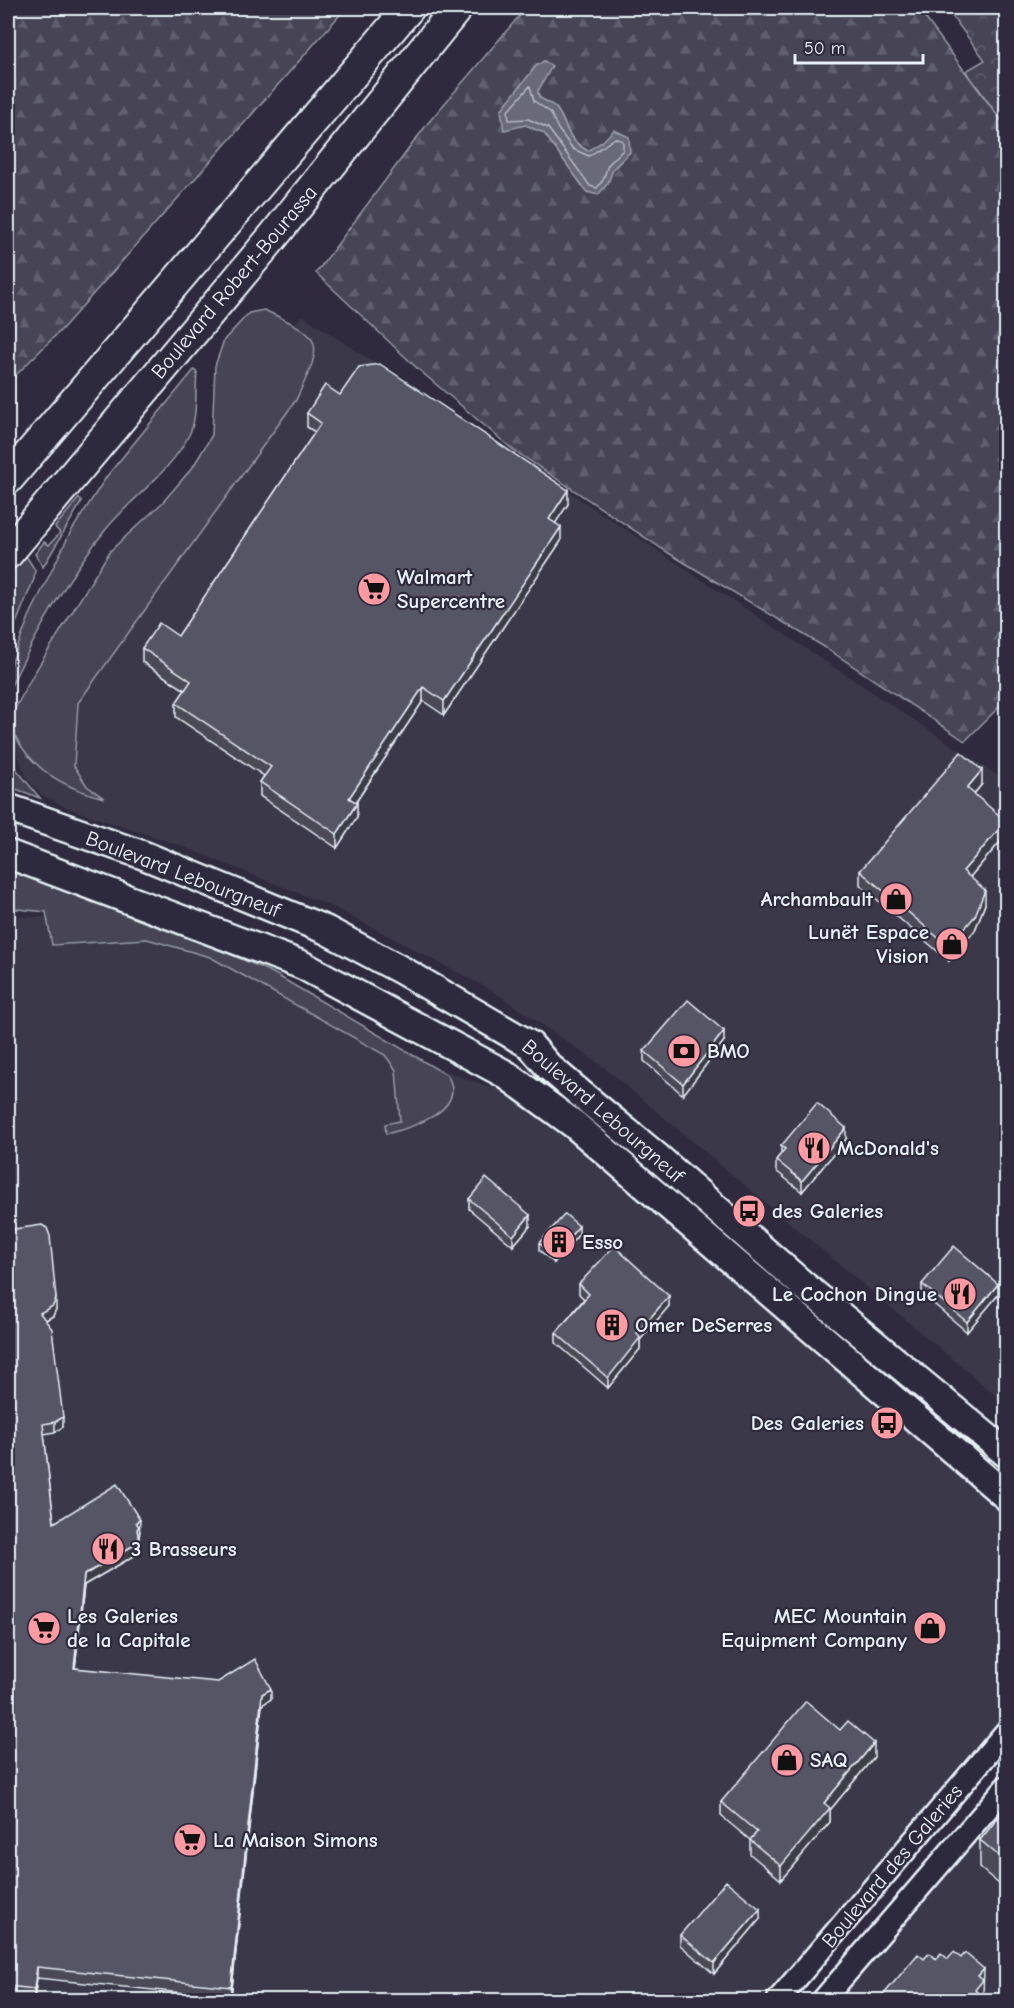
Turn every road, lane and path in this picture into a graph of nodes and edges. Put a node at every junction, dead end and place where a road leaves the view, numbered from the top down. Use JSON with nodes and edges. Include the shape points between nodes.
{"nodes":[{"id":1,"x":457,"y":8,"type":"edge"},
{"id":2,"x":405,"y":13,"type":"edge"},
{"id":3,"x":8,"y":479,"type":"edge"},
{"id":4,"x":8,"y":553,"type":"edge"},
{"id":5,"x":8,"y":808,"type":"edge"},
{"id":6,"x":8,"y":854,"type":"edge"},
{"id":7,"x":1006,"y":1453,"type":"edge"},
{"id":8,"x":1006,"y":1496,"type":"edge"},
{"id":9,"x":1006,"y":1732,"type":"edge"},
{"id":10,"x":1006,"y":1787,"type":"edge"},
{"id":11,"x":778,"y":2001,"type":"edge"},
{"id":12,"x":823,"y":2001,"type":"edge"}],
"edges":[{"from":1,"to":4,"type":"highway","name":"Boulevard Robert-Bourassa","via":[[272,238]]},
{"from":2,"to":3,"type":"highway","name":"Boulevard Robert-Bourassa"},
{"from":5,"to":7,"type":"main road","name":"Boulevard Lebourgneuf","via":[[144,855],[326,930],[530,1045],[549,1067],[802,1284]]},
{"from":6,"to":8,"type":"main road","name":"Boulevard Lebourgneuf","via":[[302,966],[505,1074],[591,1138]]},
{"from":9,"to":11,"type":"street","name":"Boulevard des Galeries"},
{"from":10,"to":12,"type":"street","name":"Boulevard des Galeries"}]}
